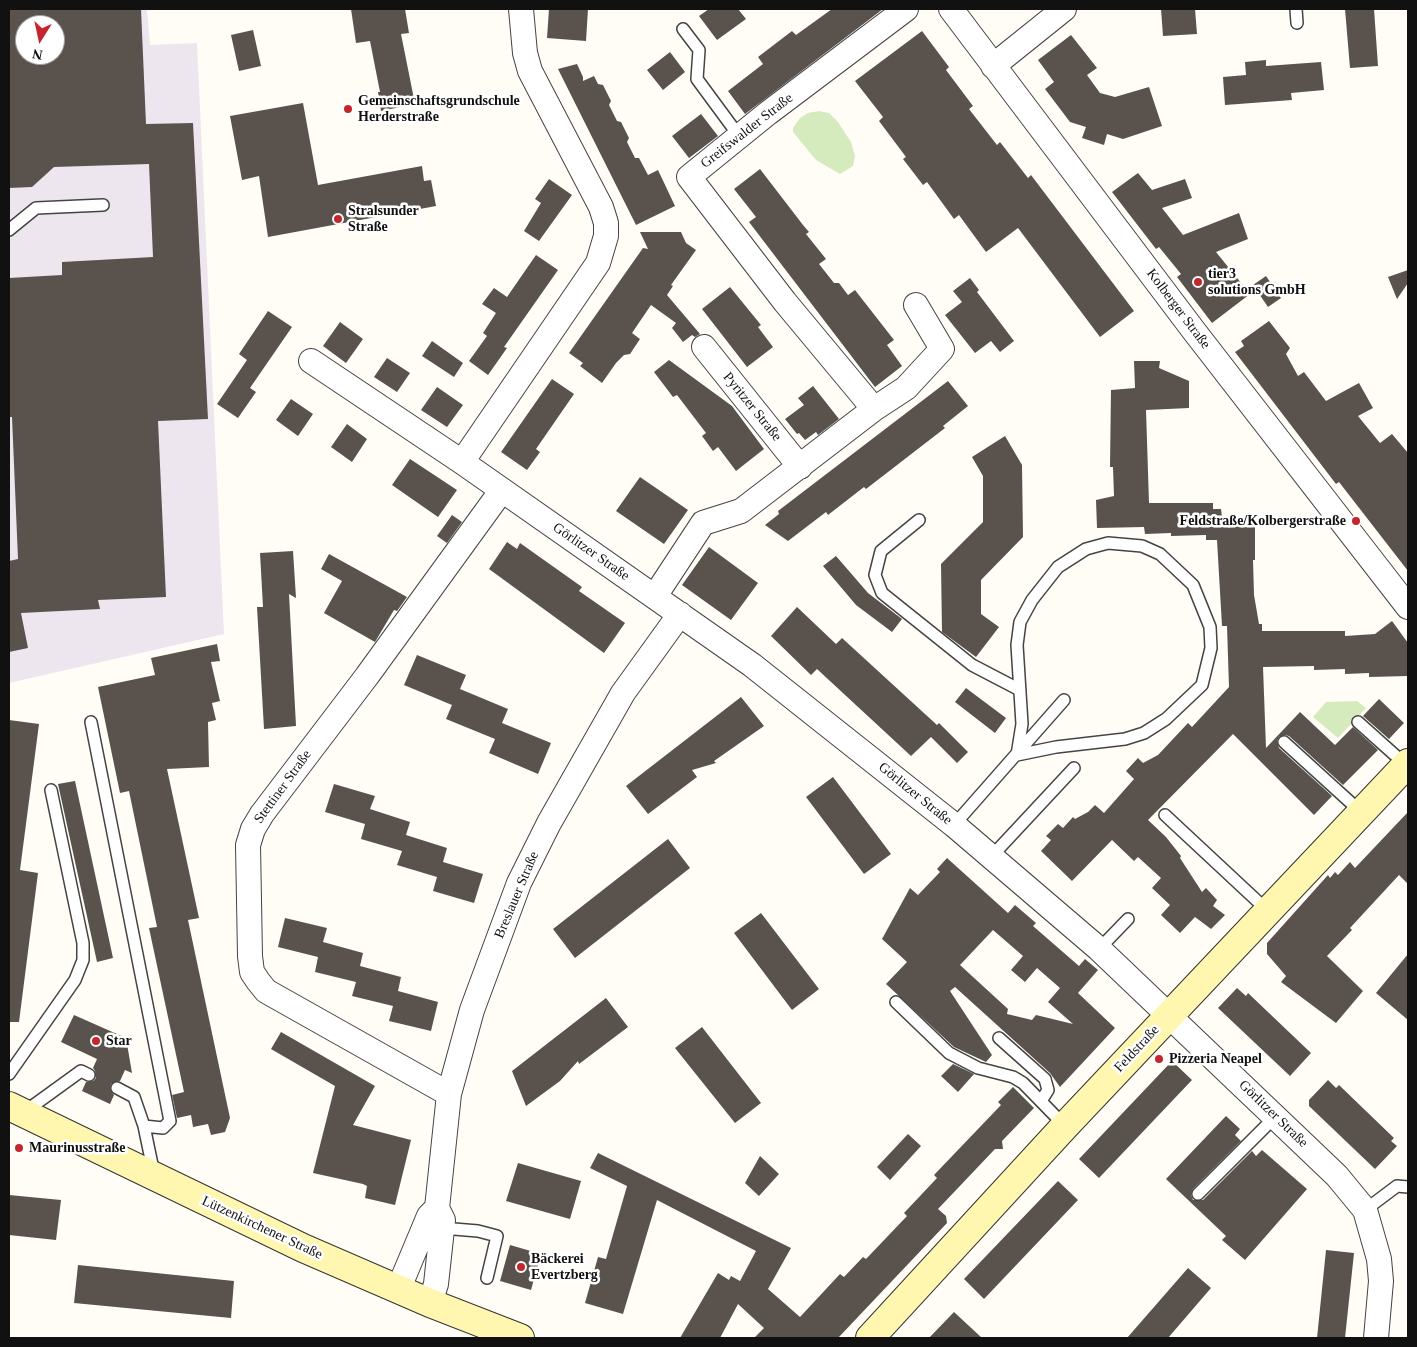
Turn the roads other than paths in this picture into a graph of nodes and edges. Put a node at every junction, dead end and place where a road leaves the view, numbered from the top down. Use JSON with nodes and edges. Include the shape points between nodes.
{"nodes":[{"id":1,"x":521,"y":9,"type":"edge"},
{"id":2,"x":906,"y":9,"type":"edge"},
{"id":3,"x":951,"y":9,"type":"edge"},
{"id":4,"x":1064,"y":9,"type":"edge"},
{"id":5,"x":1296,"y":9,"type":"edge"},
{"id":6,"x":1297,"y":23,"type":"dead end"},
{"id":7,"x":683,"y":29,"type":"dead end"},
{"id":8,"x":993,"y":66,"type":"junction"},
{"id":9,"x":739,"y":136,"type":"junction"},
{"id":10,"x":103,"y":205,"type":"dead end"},
{"id":11,"x":9,"y":230,"type":"edge"},
{"id":12,"x":916,"y":305,"type":"dead end"},
{"id":13,"x":704,"y":347,"type":"dead end"},
{"id":14,"x":311,"y":362,"type":"dead end"},
{"id":15,"x":874,"y":409,"type":"junction"},
{"id":16,"x":462,"y":462,"type":"junction"},
{"id":17,"x":800,"y":468,"type":"junction"},
{"id":18,"x":502,"y":490,"type":"junction"},
{"id":19,"x":919,"y":520,"type":"dead end"},
{"id":20,"x":655,"y":596,"type":"junction"},
{"id":21,"x":1408,"y":607,"type":"edge"},
{"id":22,"x":680,"y":614,"type":"junction"},
{"id":23,"x":1020,"y":690,"type":"junction"},
{"id":24,"x":1064,"y":700,"type":"dead end"},
{"id":25,"x":91,"y":722,"type":"dead end"},
{"id":26,"x":1358,"y":722,"type":"dead end"},
{"id":27,"x":1284,"y":742,"type":"dead end"},
{"id":28,"x":1017,"y":754,"type":"junction"},
{"id":29,"x":1407,"y":764,"type":"edge"},
{"id":30,"x":1074,"y":768,"type":"dead end"},
{"id":31,"x":51,"y":790,"type":"dead end"},
{"id":32,"x":1361,"y":812,"type":"junction"},
{"id":33,"x":1165,"y":815,"type":"dead end"},
{"id":34,"x":954,"y":825,"type":"junction"},
{"id":35,"x":991,"y":857,"type":"junction"},
{"id":36,"x":1268,"y":911,"type":"junction"},
{"id":37,"x":1128,"y":919,"type":"dead end"},
{"id":38,"x":1099,"y":949,"type":"junction"},
{"id":39,"x":896,"y":1002,"type":"dead end"},
{"id":40,"x":1169,"y":1016,"type":"junction"},
{"id":41,"x":999,"y":1038,"type":"dead end"},
{"id":42,"x":9,"y":1074,"type":"edge"},
{"id":43,"x":89,"y":1075,"type":"dead end"},
{"id":44,"x":117,"y":1088,"type":"dead end"},
{"id":45,"x":449,"y":1094,"type":"junction"},
{"id":46,"x":1041,"y":1101,"type":"junction"},
{"id":47,"x":16,"y":1110,"type":"edge"},
{"id":48,"x":1276,"y":1116,"type":"junction"},
{"id":49,"x":144,"y":1126,"type":"junction"},
{"id":50,"x":1065,"y":1126,"type":"junction"},
{"id":51,"x":155,"y":1178,"type":"junction"},
{"id":52,"x":1408,"y":1187,"type":"edge"},
{"id":53,"x":1198,"y":1194,"type":"dead end"},
{"id":54,"x":1365,"y":1210,"type":"junction"},
{"id":55,"x":439,"y":1218,"type":"junction"},
{"id":56,"x":487,"y":1278,"type":"dead end"},
{"id":57,"x":398,"y":1290,"type":"junction"},
{"id":58,"x":430,"y":1303,"type":"junction"},
{"id":59,"x":520,"y":1338,"type":"edge"},
{"id":60,"x":870,"y":1338,"type":"edge"},
{"id":61,"x":1376,"y":1338,"type":"edge"}],
"edges":[{"from":1,"to":16,"type":"street","via":[[530,71],[601,207],[606,236],[598,263]]},
{"from":2,"to":9,"type":"street","name":"Greifswalder Straße"},
{"from":3,"to":8,"type":"street","name":"Kolberger Straße"},
{"from":4,"to":8,"type":"street"},
{"from":5,"to":6,"type":"lane"},
{"from":7,"to":9,"type":"lane","via":[[698,50],[697,79]]},
{"from":8,"to":21,"type":"street","name":"Kolberger Straße"},
{"from":9,"to":15,"type":"street","name":"Greifswalder Straße","via":[[689,177],[785,302]]},
{"from":10,"to":11,"type":"lane","via":[[36,208]]},
{"from":12,"to":15,"type":"street","via":[[942,350],[906,388]]},
{"from":13,"to":17,"type":"street","name":"Pyritzer Straße"},
{"from":14,"to":16,"type":"street","name":"Görlitzer Straße"},
{"from":15,"to":17,"type":"street"},
{"from":16,"to":18,"type":"street","name":"Görlitzer Straße"},
{"from":17,"to":20,"type":"street","via":[[742,511],[702,523]]},
{"from":18,"to":20,"type":"street","name":"Görlitzer Straße"},
{"from":18,"to":45,"type":"street","name":"Stettiner Straße","via":[[262,814],[248,845],[250,956],[252,972],[258,982],[266,991]]},
{"from":19,"to":23,"type":"lane","via":[[881,551],[875,575],[882,593],[972,665]]},
{"from":20,"to":22,"type":"street","name":"Görlitzer Straße"},
{"from":22,"to":34,"type":"street","name":"Görlitzer Straße","via":[[752,665]]},
{"from":22,"to":45,"type":"street","name":"Breslauer Straße","via":[[623,693],[519,883],[472,1010]]},
{"from":23,"to":28,"type":"lane","via":[[1022,724]]},
{"from":23,"to":28,"type":"lane","via":[[1016,645],[1020,622],[1044,582],[1070,558],[1108,543],[1142,546],[1160,554],[1192,585],[1210,627],[1211,648],[1202,685],[1184,703],[1144,733],[1125,740]]},
{"from":24,"to":28,"type":"lane"},
{"from":25,"to":49,"type":"lane","via":[[170,1121],[163,1128]]},
{"from":26,"to":29,"type":"lane"},
{"from":27,"to":32,"type":"lane"},
{"from":28,"to":34,"type":"lane"},
{"from":29,"to":32,"type":"main road","name":"Feldstraße"},
{"from":30,"to":35,"type":"lane"},
{"from":31,"to":42,"type":"lane","via":[[83,943],[83,960],[75,980]]},
{"from":32,"to":36,"type":"main road","name":"Feldstraße"},
{"from":33,"to":36,"type":"lane"},
{"from":34,"to":35,"type":"street","name":"Görlitzer Straße"},
{"from":35,"to":38,"type":"street","name":"Görlitzer Straße"},
{"from":36,"to":40,"type":"main road","name":"Feldstraße"},
{"from":37,"to":38,"type":"lane"},
{"from":38,"to":40,"type":"street","name":"Görlitzer Straße"},
{"from":39,"to":46,"type":"lane","via":[[949,1053],[978,1068],[1013,1077]]},
{"from":40,"to":48,"type":"street","name":"Görlitzer Straße"},
{"from":40,"to":50,"type":"main road","name":"Feldstraße"},
{"from":41,"to":46,"type":"lane","via":[[1046,1079],[1048,1090]]},
{"from":43,"to":47,"type":"lane","via":[[81,1071]]},
{"from":44,"to":49,"type":"lane","via":[[134,1096]]},
{"from":45,"to":55,"type":"street","name":"Breslauer Straße"},
{"from":46,"to":50,"type":"lane"},
{"from":47,"to":51,"type":"main road","name":"Lützenkirchener Straße"},
{"from":48,"to":53,"type":"lane"},
{"from":48,"to":54,"type":"street","name":"Görlitzer Straße","via":[[1337,1176]]},
{"from":49,"to":51,"type":"lane"},
{"from":50,"to":60,"type":"main road","name":"Feldstraße"},
{"from":51,"to":57,"type":"main road","name":"Lützenkirchener Straße"},
{"from":52,"to":54,"type":"lane","via":[[1397,1186]]},
{"from":54,"to":61,"type":"street","name":"Görlitzer Straße","via":[[1381,1281]]},
{"from":55,"to":56,"type":"lane","via":[[497,1236]]},
{"from":55,"to":57,"type":"street","name":"Breslauer Straße","via":[[429,1216]]},
{"from":55,"to":58,"type":"street","name":"Breslauer Straße","via":[[436,1284]]},
{"from":57,"to":58,"type":"main road","name":"Lützenkirchener Straße"},
{"from":58,"to":59,"type":"main road","name":"Lützenkirchener Straße"}]}
